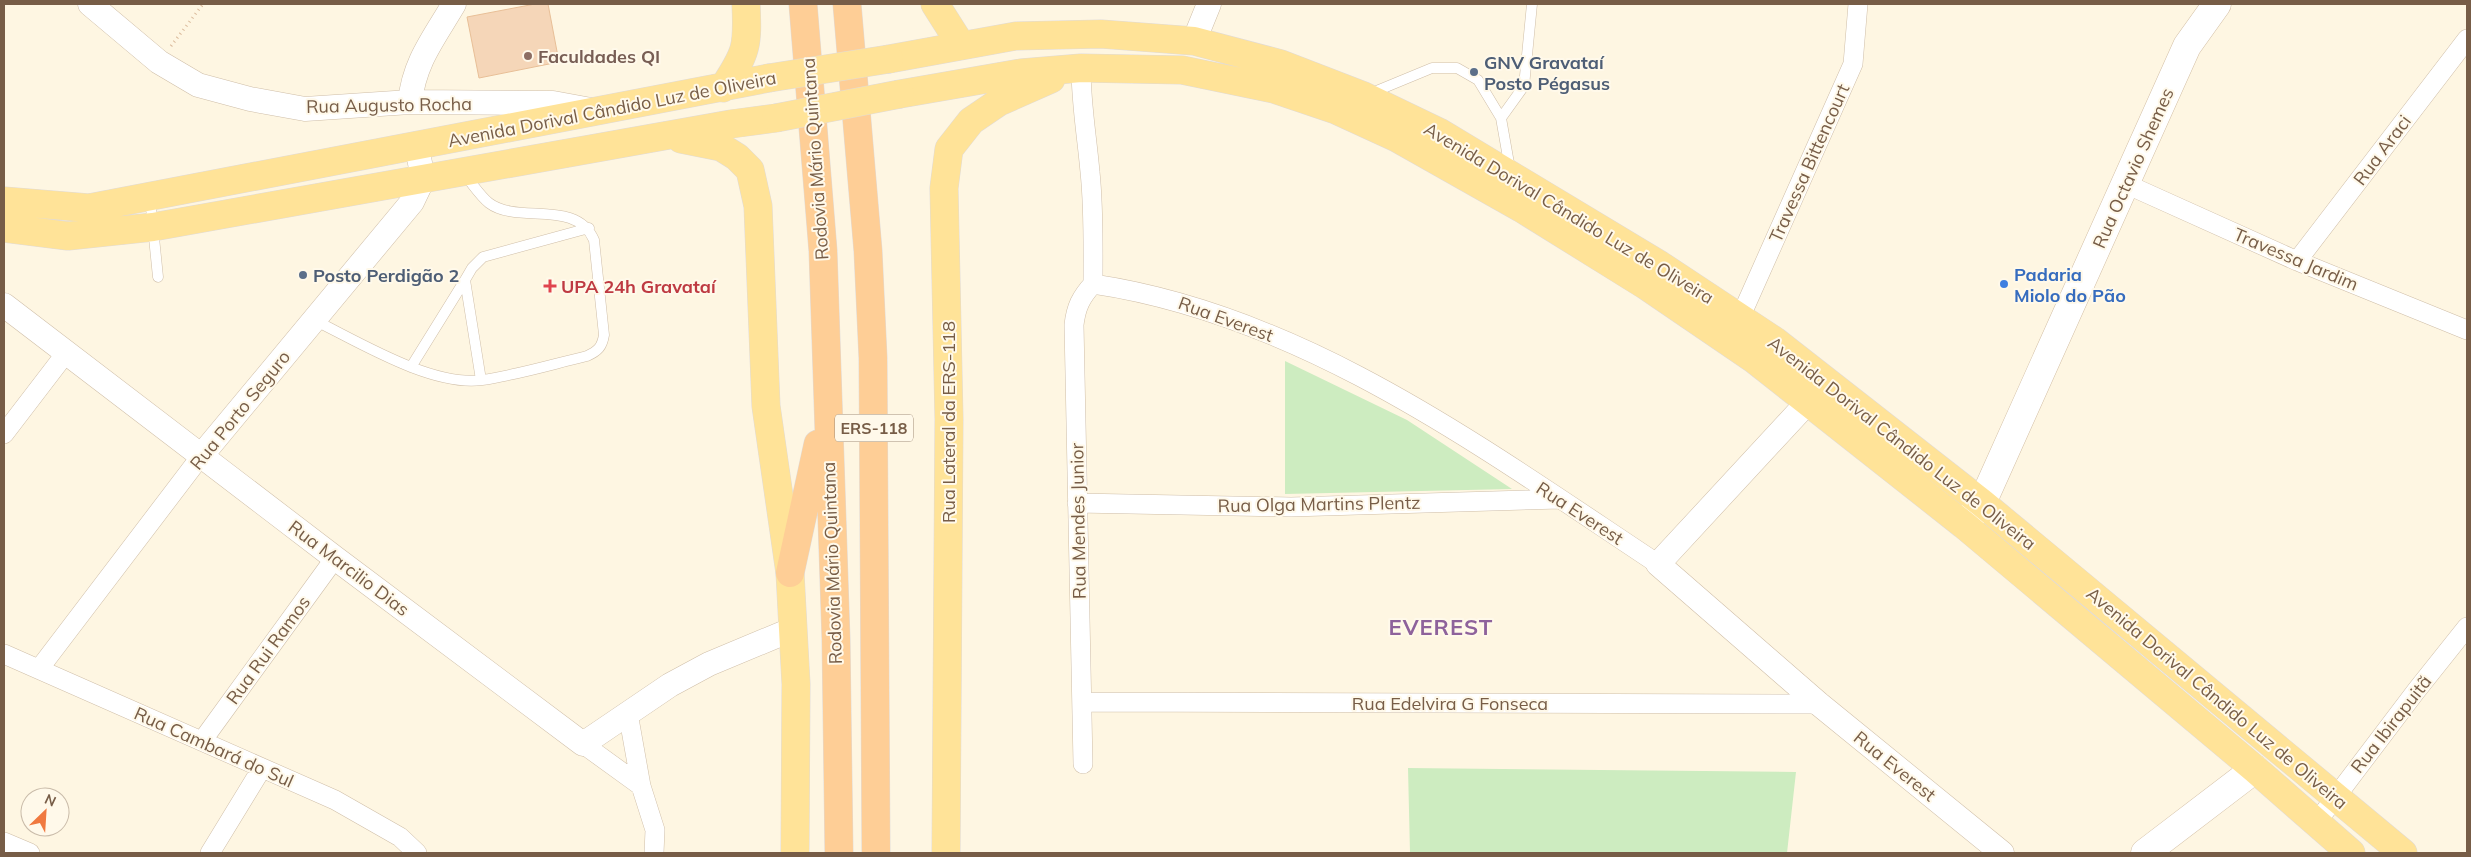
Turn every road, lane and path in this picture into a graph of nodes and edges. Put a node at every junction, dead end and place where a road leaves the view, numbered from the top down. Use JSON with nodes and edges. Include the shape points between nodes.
{"nodes":[{"id":1,"x":90,"y":4,"type":"edge"},
{"id":2,"x":203,"y":4,"type":"edge"},
{"id":3,"x":454,"y":4,"type":"edge"},
{"id":4,"x":746,"y":4,"type":"edge"},
{"id":5,"x":803,"y":4,"type":"edge"},
{"id":6,"x":847,"y":4,"type":"edge"},
{"id":7,"x":935,"y":4,"type":"edge"},
{"id":8,"x":1209,"y":4,"type":"edge"},
{"id":9,"x":1532,"y":4,"type":"edge"},
{"id":10,"x":1858,"y":4,"type":"edge"},
{"id":11,"x":2217,"y":4,"type":"edge"},
{"id":12,"x":2467,"y":39,"type":"edge"},
{"id":13,"x":1194,"y":41,"type":"junction"},
{"id":14,"x":961,"y":45,"type":"junction"},
{"id":15,"x":159,"y":62,"type":"junction"},
{"id":16,"x":1082,"y":68,"type":"junction"},
{"id":17,"x":723,"y":88,"type":"junction"},
{"id":18,"x":1364,"y":96,"type":"junction"},
{"id":19,"x":410,"y":102,"type":"junction"},
{"id":20,"x":598,"y":111,"type":"junction"},
{"id":21,"x":1501,"y":118,"type":"junction"},
{"id":22,"x":669,"y":136,"type":"junction"},
{"id":23,"x":417,"y":147,"type":"junction"},
{"id":24,"x":462,"y":172,"type":"junction"},
{"id":25,"x":1511,"y":174,"type":"junction"},
{"id":26,"x":423,"y":179,"type":"junction"},
{"id":27,"x":2126,"y":184,"type":"junction"},
{"id":28,"x":150,"y":197,"type":"junction"},
{"id":29,"x":4,"y":202,"type":"edge"},
{"id":30,"x":153,"y":227,"type":"junction"},
{"id":31,"x":4,"y":228,"type":"edge"},
{"id":32,"x":589,"y":228,"type":"junction"},
{"id":33,"x":2297,"y":261,"type":"junction"},
{"id":34,"x":158,"y":277,"type":"dead end"},
{"id":35,"x":465,"y":280,"type":"junction"},
{"id":36,"x":1093,"y":284,"type":"junction"},
{"id":37,"x":4,"y":305,"type":"edge"},
{"id":38,"x":1740,"y":318,"type":"junction"},
{"id":39,"x":314,"y":320,"type":"junction"},
{"id":40,"x":2467,"y":330,"type":"edge"},
{"id":41,"x":66,"y":353,"type":"junction"},
{"id":42,"x":411,"y":367,"type":"junction"},
{"id":43,"x":481,"y":380,"type":"junction"},
{"id":44,"x":1807,"y":403,"type":"junction"},
{"id":45,"x":827,"y":404,"type":"junction"},
{"id":46,"x":4,"y":434,"type":"edge"},
{"id":47,"x":201,"y":456,"type":"junction"},
{"id":48,"x":1560,"y":499,"type":"junction"},
{"id":49,"x":1077,"y":503,"type":"junction"},
{"id":50,"x":1982,"y":503,"type":"junction"},
{"id":51,"x":1964,"y":525,"type":"junction"},
{"id":52,"x":335,"y":558,"type":"junction"},
{"id":53,"x":1658,"y":564,"type":"junction"},
{"id":54,"x":790,"y":573,"type":"junction"},
{"id":55,"x":2467,"y":627,"type":"edge"},
{"id":56,"x":793,"y":628,"type":"junction"},
{"id":57,"x":4,"y":654,"type":"edge"},
{"id":58,"x":39,"y":670,"type":"junction"},
{"id":59,"x":1082,"y":702,"type":"junction"},
{"id":60,"x":1819,"y":704,"type":"junction"},
{"id":61,"x":628,"y":712,"type":"junction"},
{"id":62,"x":202,"y":741,"type":"junction"},
{"id":63,"x":583,"y":744,"type":"junction"},
{"id":64,"x":1082,"y":764,"type":"dead end"},
{"id":65,"x":262,"y":768,"type":"junction"},
{"id":66,"x":2256,"y":769,"type":"junction"},
{"id":67,"x":641,"y":786,"type":"junction"},
{"id":68,"x":2336,"y":796,"type":"junction"},
{"id":69,"x":2316,"y":823,"type":"junction"},
{"id":70,"x":4,"y":842,"type":"edge"},
{"id":71,"x":30,"y":853,"type":"edge"},
{"id":72,"x":210,"y":853,"type":"edge"},
{"id":73,"x":417,"y":853,"type":"edge"},
{"id":74,"x":654,"y":853,"type":"edge"},
{"id":75,"x":795,"y":853,"type":"edge"},
{"id":76,"x":839,"y":853,"type":"edge"},
{"id":77,"x":876,"y":853,"type":"edge"},
{"id":78,"x":946,"y":853,"type":"edge"},
{"id":79,"x":2002,"y":853,"type":"edge"},
{"id":80,"x":2145,"y":853,"type":"edge"},
{"id":81,"x":2351,"y":853,"type":"edge"},
{"id":82,"x":2403,"y":853,"type":"edge"}],
"edges":[{"from":1,"to":15,"type":"street","name":"Rua Augusto Rocha"},
{"from":2,"to":15,"type":"path"},
{"from":3,"to":19,"type":"street","via":[[418,64]]},
{"from":4,"to":17,"type":"main road","via":[[748,38],[744,54]]},
{"from":5,"to":45,"type":"highway","name":"Rodovia Mário Quintana","number":"ERS-118","via":[[823,251]]},
{"from":6,"to":77,"type":"highway","number":"ERS-118","via":[[868,251],[873,358]]},
{"from":7,"to":14,"type":"main road"},
{"from":8,"to":13,"type":"street"},
{"from":9,"to":21,"type":"lane","via":[[1524,86]]},
{"from":10,"to":38,"type":"street","name":"Travessa Bittencourt","via":[[1853,64]]},
{"from":11,"to":27,"type":"main road","name":"Rua Octavio Shemes","via":[[2187,46]]},
{"from":12,"to":33,"type":"street","name":"Rua Araci"},
{"from":13,"to":14,"type":"main road","name":"Avenida Dorival Cândido Luz de Oliveira","via":[[1102,34],[1016,36]]},
{"from":13,"to":18,"type":"main road","name":"Avenida Dorival Cândido Luz de Oliveira","via":[[1281,64]]},
{"from":14,"to":17,"type":"main road","name":"Avenida Dorival Cândido Luz de Oliveira","bridge":true},
{"from":15,"to":19,"type":"street","name":"Rua Augusto Rocha","via":[[198,86],[250,100],[296,107]]},
{"from":16,"to":22,"type":"main road","name":"Avenida Dorival Cândido Luz de Oliveira","bridge":true,"via":[[1021,73]]},
{"from":16,"to":36,"type":"street","via":[[1082,118],[1094,220]]},
{"from":16,"to":44,"type":"main road","name":"Avenida Dorival Cândido Luz de Oliveira","via":[[1182,70],[1274,89],[1336,110],[1389,134],[1522,208],[1645,285],[1755,360]]},
{"from":16,"to":78,"type":"main road","name":"Rua Lateral da ERS-118","via":[[999,102],[971,121],[949,149],[944,188],[949,419]]},
{"from":17,"to":20,"type":"main road","name":"Avenida Dorival Cândido Luz de Oliveira"},
{"from":18,"to":21,"type":"lane","via":[[1432,68],[1457,68],[1478,80]]},
{"from":18,"to":25,"type":"main road","name":"Avenida Dorival Cândido Luz de Oliveira","via":[[1439,132]]},
{"from":19,"to":20,"type":"street","name":"Rua Augusto Rocha","via":[[553,103]]},
{"from":20,"to":23,"type":"main road","name":"Avenida Dorival Cândido Luz de Oliveira"},
{"from":21,"to":25,"type":"lane"},
{"from":22,"to":24,"type":"main road","name":"Avenida Dorival Cândido Luz de Oliveira"},
{"from":22,"to":54,"type":"main road","via":[[721,147],[750,170],[758,206],[766,406]]},
{"from":23,"to":26,"type":"street"},
{"from":23,"to":28,"type":"main road","name":"Avenida Dorival Cândido Luz de Oliveira"},
{"from":24,"to":26,"type":"main road","name":"Avenida Dorival Cândido Luz de Oliveira"},
{"from":24,"to":32,"type":"lane","via":[[490,204],[503,209],[568,217]]},
{"from":25,"to":38,"type":"main road","name":"Avenida Dorival Cândido Luz de Oliveira"},
{"from":26,"to":30,"type":"main road","name":"Avenida Dorival Cândido Luz de Oliveira"},
{"from":26,"to":39,"type":"street","name":"Rua Porto Seguro","via":[[396,224]]},
{"from":27,"to":33,"type":"street","name":"Travessa Jardim"},
{"from":27,"to":50,"type":"main road","name":"Rua Octavio Shemes"},
{"from":28,"to":29,"type":"main road","name":"Avenida Dorival Cândido Luz de Oliveira","via":[[89,208]]},
{"from":28,"to":30,"type":"lane"},
{"from":30,"to":31,"type":"main road","name":"Avenida Dorival Cândido Luz de Oliveira","via":[[68,236]]},
{"from":30,"to":34,"type":"lane"},
{"from":32,"to":35,"type":"lane","via":[[483,257]]},
{"from":32,"to":43,"type":"lane","via":[[594,240],[603,344],[597,352],[587,356]]},
{"from":33,"to":40,"type":"street","name":"Travessa Jardim"},
{"from":35,"to":42,"type":"lane"},
{"from":35,"to":43,"type":"lane"},
{"from":36,"to":48,"type":"street","name":"Rua Everest","via":[[1182,301],[1250,326],[1341,367],[1434,419]]},
{"from":36,"to":49,"type":"street","name":"Rua Mendes Junior","via":[[1081,297],[1074,325]]},
{"from":37,"to":41,"type":"street","name":"Rua Marcilio Dias"},
{"from":38,"to":50,"type":"main road","name":"Avenida Dorival Cândido Luz de Oliveira"},
{"from":39,"to":42,"type":"lane"},
{"from":39,"to":47,"type":"street","name":"Rua Porto Seguro"},
{"from":41,"to":46,"type":"street"},
{"from":41,"to":47,"type":"street","name":"Rua Marcilio Dias"},
{"from":42,"to":43,"type":"lane","via":[[446,378]]},
{"from":44,"to":51,"type":"main road","name":"Avenida Dorival Cândido Luz de Oliveira"},
{"from":44,"to":53,"type":"street"},
{"from":45,"to":54,"type":"highway"},
{"from":45,"to":76,"type":"highway","name":"Rodovia Mário Quintana","number":"ERS-118","via":[[836,639]]},
{"from":47,"to":52,"type":"street","name":"Rua Marcilio Dias"},
{"from":47,"to":58,"type":"street","name":"Rua Porto Seguro"},
{"from":48,"to":49,"type":"street","name":"Rua Olga Martins Plentz","via":[[1291,507]]},
{"from":48,"to":53,"type":"street","name":"Rua Everest"},
{"from":49,"to":59,"type":"street","name":"Rua Mendes Junior"},
{"from":50,"to":51,"type":"main road","name":"Rua Octavio Shemes"},
{"from":50,"to":68,"type":"main road","name":"Avenida Dorival Cândido Luz de Oliveira"},
{"from":51,"to":66,"type":"main road","name":"Avenida Dorival Cândido Luz de Oliveira"},
{"from":52,"to":62,"type":"street","name":"Rua Rui Ramos"},
{"from":52,"to":63,"type":"street","name":"Rua Marcilio Dias"},
{"from":53,"to":60,"type":"street","name":"Rua Everest"},
{"from":54,"to":56,"type":"main road"},
{"from":55,"to":68,"type":"street","name":"Rua Ibirapuitã"},
{"from":56,"to":61,"type":"street","via":[[709,664]]},
{"from":56,"to":75,"type":"main road","via":[[796,684]]},
{"from":57,"to":58,"type":"street","name":"Rua Cambará do Sul"},
{"from":58,"to":62,"type":"street","name":"Rua Cambará do Sul"},
{"from":59,"to":60,"type":"street","name":"Rua Edelvira G Fonseca"},
{"from":59,"to":64,"type":"street","name":"Rua Mendes Junior"},
{"from":60,"to":79,"type":"street","name":"Rua Everest"},
{"from":61,"to":63,"type":"street"},
{"from":61,"to":67,"type":"street"},
{"from":62,"to":65,"type":"street","name":"Rua Cambará do Sul"},
{"from":63,"to":67,"type":"street","name":"Rua Marcilio Dias"},
{"from":65,"to":72,"type":"street"},
{"from":65,"to":73,"type":"street","name":"Rua Cambará do Sul","via":[[335,800],[400,837]]},
{"from":66,"to":69,"type":"main road","name":"Avenida Dorival Cândido Luz de Oliveira"},
{"from":66,"to":80,"type":"main road"},
{"from":67,"to":74,"type":"street","via":[[656,830]]},
{"from":68,"to":69,"type":"street","name":"Rua Ibirapuitã"},
{"from":68,"to":82,"type":"main road","name":"Avenida Dorival Cândido Luz de Oliveira"},
{"from":69,"to":81,"type":"main road","name":"Avenida Dorival Cândido Luz de Oliveira"},
{"from":70,"to":71,"type":"street"}]}
